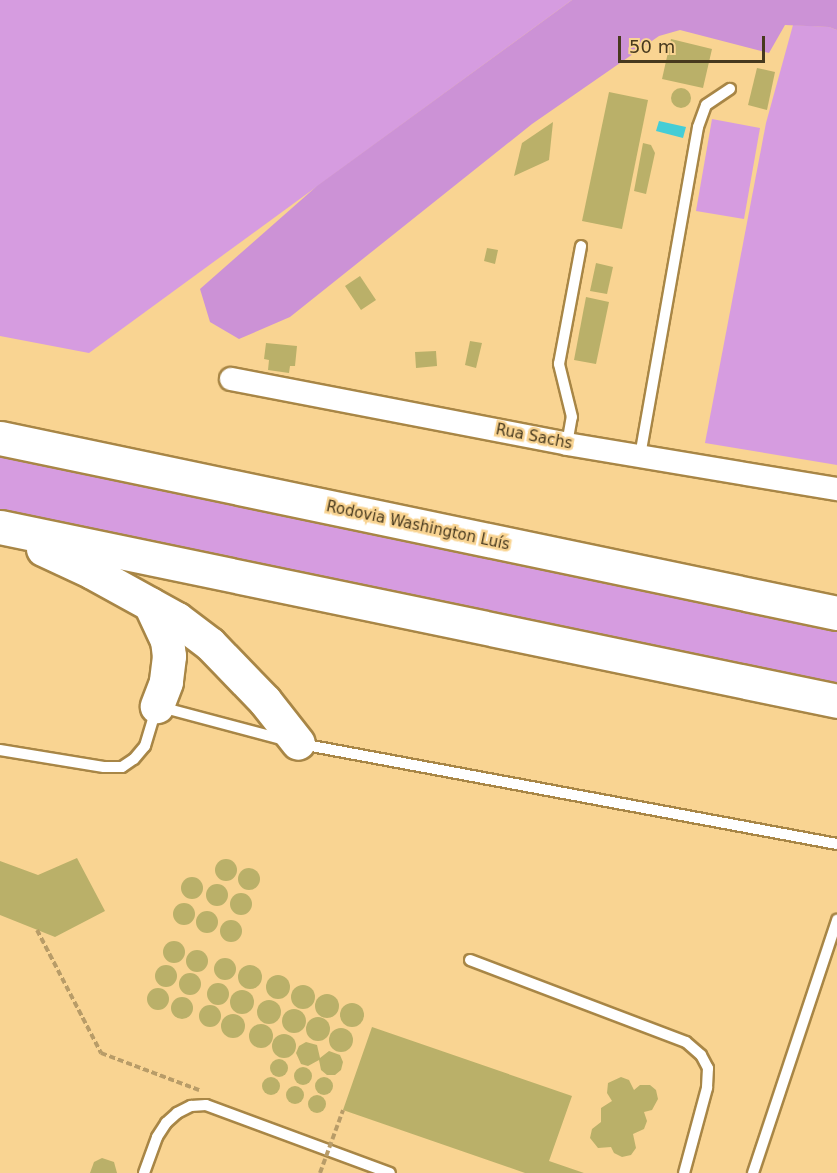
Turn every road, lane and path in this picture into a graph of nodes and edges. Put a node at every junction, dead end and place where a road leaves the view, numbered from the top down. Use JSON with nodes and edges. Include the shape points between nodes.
{"nodes":[{"id":1,"x":729,"y":89,"type":"dead end"},
{"id":2,"x":581,"y":246,"type":"dead end"},
{"id":3,"x":231,"y":379,"type":"dead end"},
{"id":4,"x":0,"y":438,"type":"edge"},
{"id":5,"x":567,"y":444,"type":"junction"},
{"id":6,"x":640,"y":456,"type":"junction"},
{"id":7,"x":837,"y":489,"type":"edge"},
{"id":8,"x":0,"y":528,"type":"edge"},
{"id":9,"x":743,"y":594,"type":"junction"},
{"id":10,"x":150,"y":604,"type":"junction"},
{"id":11,"x":837,"y":604,"type":"edge"},
{"id":12,"x":837,"y":613,"type":"edge"},
{"id":13,"x":712,"y":676,"type":"junction"},
{"id":14,"x":837,"y":701,"type":"edge"},
{"id":15,"x":157,"y":706,"type":"junction"},
{"id":16,"x":837,"y":711,"type":"edge"},
{"id":17,"x":298,"y":743,"type":"junction"},
{"id":18,"x":0,"y":750,"type":"edge"},
{"id":19,"x":837,"y":844,"type":"edge"},
{"id":20,"x":837,"y":920,"type":"edge"},
{"id":21,"x":37,"y":930,"type":"dead end"},
{"id":22,"x":470,"y":960,"type":"dead end"},
{"id":23,"x":200,"y":1091,"type":"dead end"},
{"id":24,"x":343,"y":1110,"type":"dead end"},
{"id":25,"x":321,"y":1136,"type":"dead end"},
{"id":26,"x":332,"y":1140,"type":"junction"},
{"id":27,"x":144,"y":1173,"type":"edge"},
{"id":28,"x":320,"y":1173,"type":"edge"},
{"id":29,"x":390,"y":1173,"type":"edge"},
{"id":30,"x":684,"y":1173,"type":"edge"},
{"id":31,"x":753,"y":1173,"type":"edge"}],
"edges":[{"from":1,"to":6,"type":"lane","via":[[706,105],[698,127]]},
{"from":2,"to":5,"type":"lane","via":[[560,364],[572,417]]},
{"from":3,"to":5,"type":"street","name":"Rua Sachs"},
{"from":4,"to":9,"type":"highway","name":"Rodovia Washington Luís"},
{"from":5,"to":6,"type":"street","name":"Rua Sachs"},
{"from":6,"to":7,"type":"street","name":"Rua Sachs"},
{"from":8,"to":10,"type":"highway"},
{"from":8,"to":13,"type":"highway"},
{"from":9,"to":11,"type":"highway"},
{"from":9,"to":12,"type":"highway","name":"Rodovia Washington Luís"},
{"from":10,"to":15,"type":"highway","via":[[167,640],[169,656],[166,682]]},
{"from":10,"to":17,"type":"highway","via":[[210,644],[265,701]]},
{"from":13,"to":14,"type":"highway"},
{"from":13,"to":16,"type":"highway"},
{"from":15,"to":17,"type":"lane"},
{"from":15,"to":18,"type":"lane","via":[[145,746],[122,767]]},
{"from":17,"to":19,"type":"lane"},
{"from":20,"to":31,"type":"lane"},
{"from":21,"to":23,"type":"path","via":[[100,1053]]},
{"from":22,"to":30,"type":"lane","via":[[686,1042],[701,1055],[708,1068],[707,1088]]},
{"from":24,"to":26,"type":"path","bridge":true},
{"from":25,"to":26,"type":"path"},
{"from":26,"to":28,"type":"path","bridge":true},
{"from":27,"to":29,"type":"lane","via":[[166,1124],[184,1110],[206,1105]]}]}
